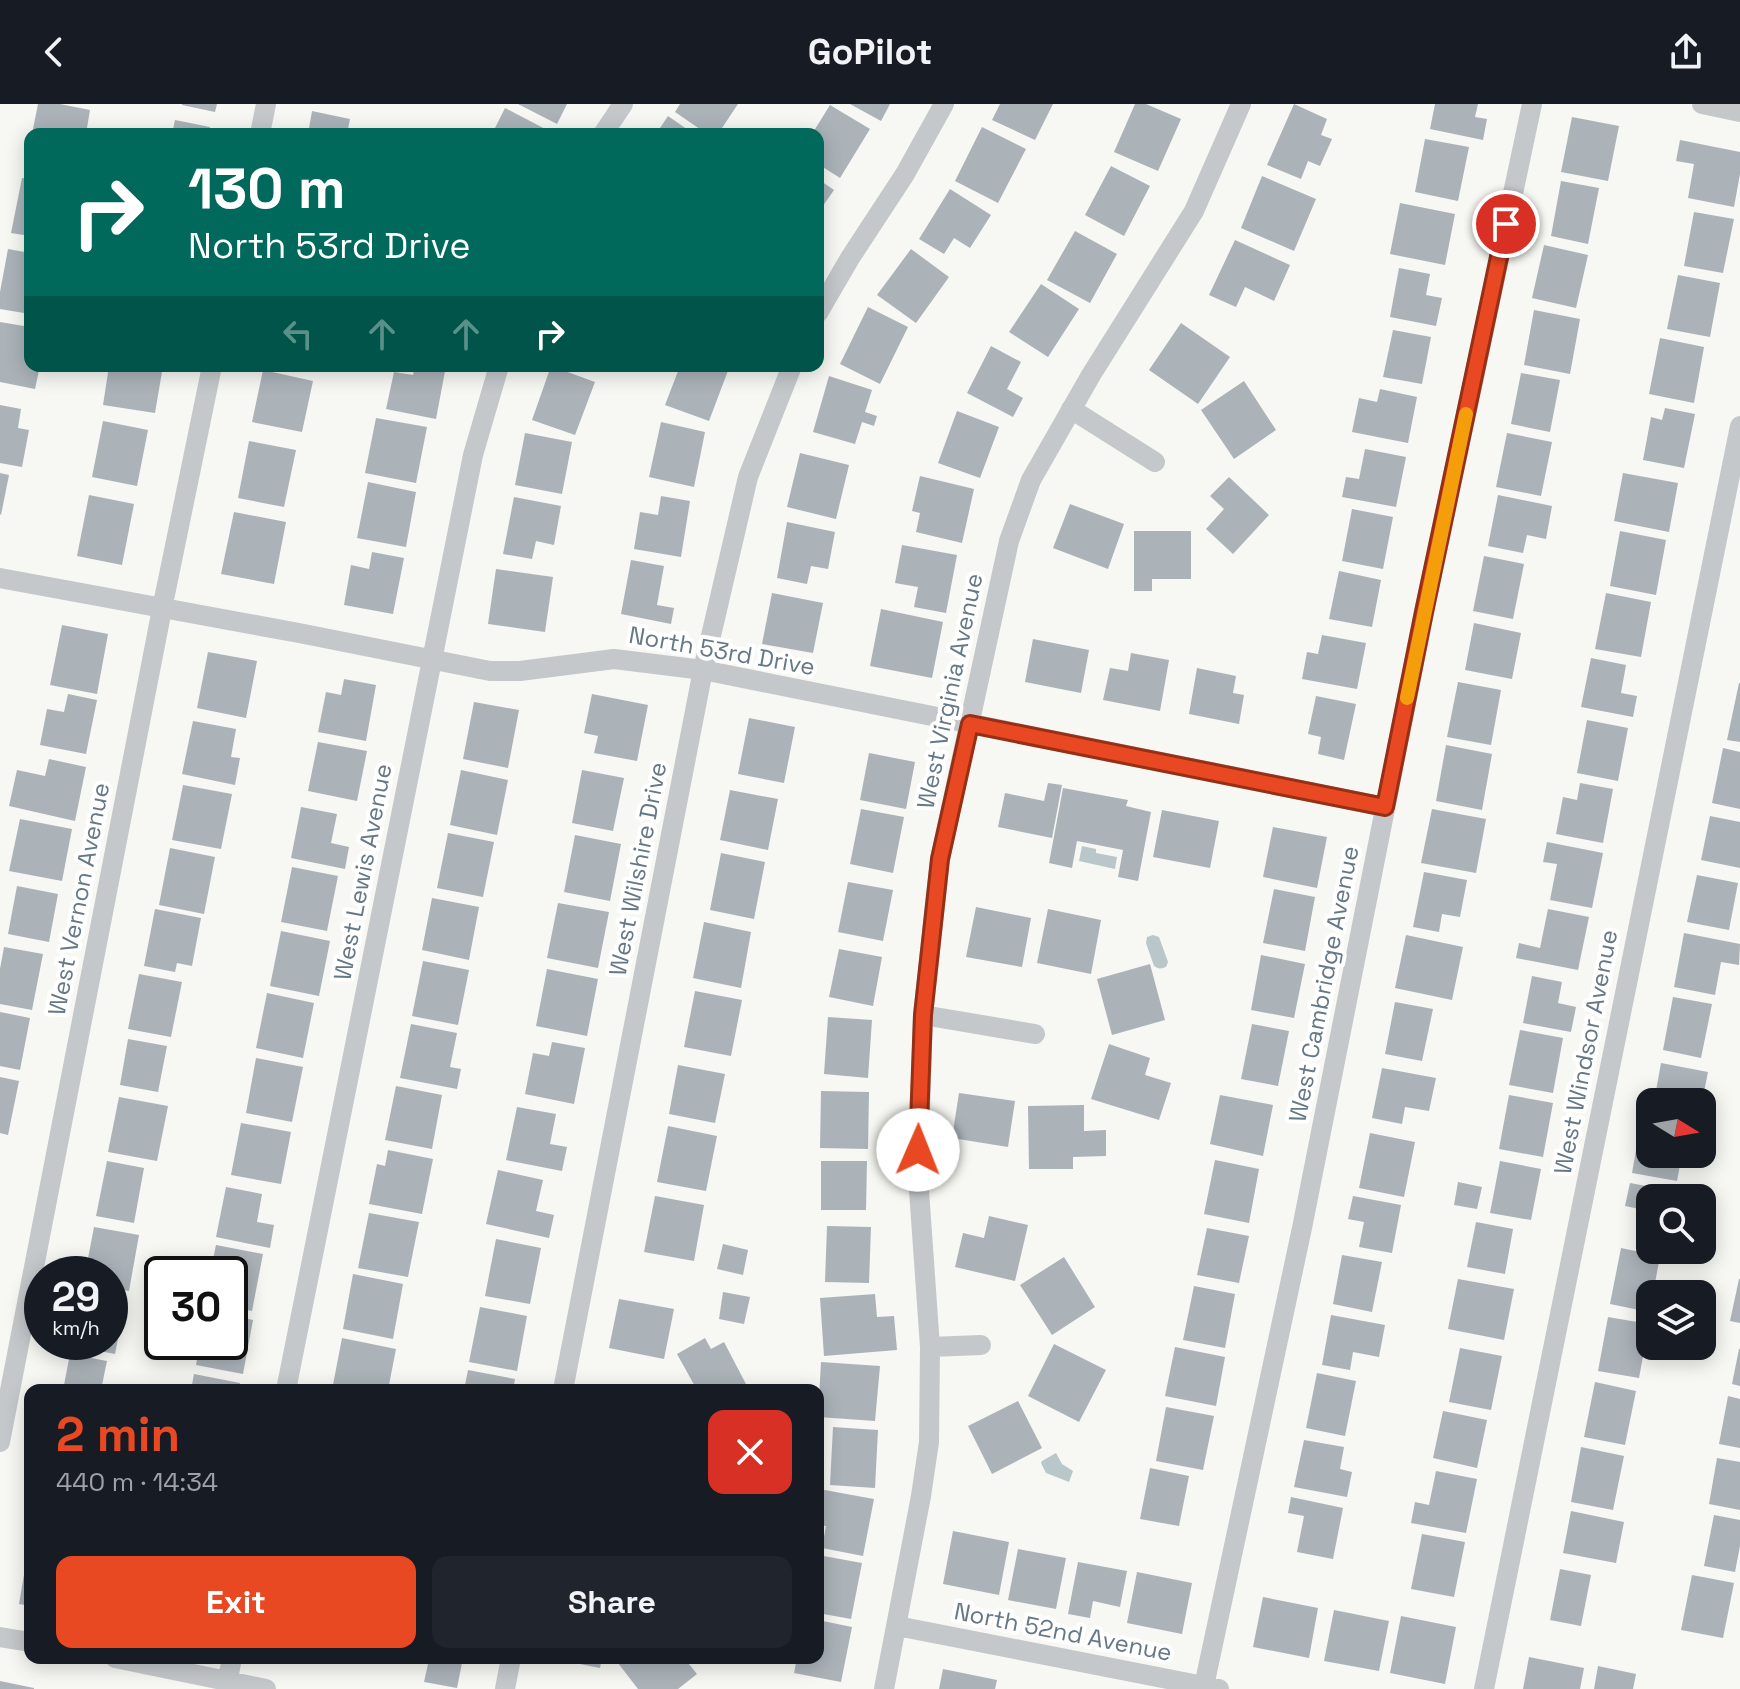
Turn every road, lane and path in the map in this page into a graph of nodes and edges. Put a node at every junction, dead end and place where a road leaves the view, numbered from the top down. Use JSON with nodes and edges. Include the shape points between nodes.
{"nodes":[{"id":1,"x":266,"y":104,"type":"edge"},
{"id":2,"x":623,"y":104,"type":"edge"},
{"id":3,"x":944,"y":104,"type":"edge"},
{"id":4,"x":1241,"y":104,"type":"edge"},
{"id":5,"x":1532,"y":104,"type":"edge"},
{"id":6,"x":1702,"y":104,"type":"edge"},
{"id":7,"x":1740,"y":112,"type":"edge"},
{"id":8,"x":261,"y":128,"type":"edge"},
{"id":9,"x":607,"y":128,"type":"edge"},
{"id":10,"x":824,"y":303,"type":"edge"},
{"id":11,"x":211,"y":372,"type":"edge"},
{"id":12,"x":497,"y":372,"type":"edge"},
{"id":13,"x":790,"y":372,"type":"edge"},
{"id":14,"x":1071,"y":409,"type":"junction"},
{"id":15,"x":1740,"y":426,"type":"edge"},
{"id":16,"x":1155,"y":462,"type":"dead end"},
{"id":17,"x":0,"y":578,"type":"edge"},
{"id":18,"x":162,"y":609,"type":"junction"},
{"id":19,"x":433,"y":659,"type":"junction"},
{"id":20,"x":703,"y":670,"type":"junction"},
{"id":21,"x":970,"y":724,"type":"junction"},
{"id":22,"x":1385,"y":807,"type":"junction"},
{"id":23,"x":923,"y":1015,"type":"junction"},
{"id":24,"x":1035,"y":1034,"type":"dead end"},
{"id":25,"x":981,"y":1345,"type":"dead end"},
{"id":26,"x":930,"y":1347,"type":"junction"},
{"id":27,"x":287,"y":1384,"type":"edge"},
{"id":28,"x":564,"y":1384,"type":"edge"},
{"id":29,"x":0,"y":1442,"type":"edge"},
{"id":30,"x":897,"y":1626,"type":"junction"},
{"id":31,"x":0,"y":1637,"type":"edge"},
{"id":32,"x":24,"y":1641,"type":"edge"},
{"id":33,"x":140,"y":1664,"type":"edge"},
{"id":34,"x":231,"y":1664,"type":"edge"},
{"id":35,"x":510,"y":1664,"type":"edge"},
{"id":36,"x":226,"y":1685,"type":"edge"},
{"id":37,"x":1212,"y":1688,"type":"edge"},
{"id":38,"x":266,"y":1689,"type":"edge"},
{"id":39,"x":505,"y":1689,"type":"edge"},
{"id":40,"x":884,"y":1689,"type":"edge"},
{"id":41,"x":1484,"y":1689,"type":"edge"}],
"edges":[{"from":1,"to":8,"type":"street"},
{"from":2,"to":9,"type":"street"},
{"from":3,"to":10,"type":"street"},
{"from":4,"to":14,"type":"street","name":"West Virginia Avenue","via":[[1194,211]]},
{"from":5,"to":22,"type":"street","name":"West Cambridge Avenue"},
{"from":6,"to":7,"type":"street"},
{"from":11,"to":18,"type":"street","name":"West Vernon Avenue"},
{"from":12,"to":19,"type":"street","name":"West Lewis Avenue","via":[[473,455]]},
{"from":13,"to":20,"type":"street","name":"West Wilshire Drive","via":[[748,477]]},
{"from":14,"to":16,"type":"street"},
{"from":14,"to":21,"type":"street","name":"West Virginia Avenue","via":[[1031,480],[1009,541]]},
{"from":15,"to":41,"type":"street","name":"West Windsor Avenue"},
{"from":17,"to":18,"type":"street","name":"North 53rd Drive"},
{"from":18,"to":19,"type":"street","name":"North 53rd Drive"},
{"from":18,"to":29,"type":"street","name":"West Vernon Avenue"},
{"from":19,"to":20,"type":"street","name":"North 53rd Drive","via":[[490,671],[614,659]]},
{"from":19,"to":27,"type":"street","name":"West Lewis Avenue"},
{"from":20,"to":21,"type":"street","name":"North 53rd Drive"},
{"from":20,"to":28,"type":"street","name":"West Wilshire Drive"},
{"from":21,"to":22,"type":"street","name":"North 53rd Drive"},
{"from":21,"to":23,"type":"street","name":"West Virginia Avenue","via":[[940,859]]},
{"from":22,"to":37,"type":"street","name":"West Cambridge Avenue"},
{"from":23,"to":24,"type":"street"},
{"from":23,"to":26,"type":"street","name":"West Virginia Avenue","via":[[918,1176]]},
{"from":25,"to":26,"type":"street"},
{"from":26,"to":30,"type":"street","name":"West Virginia Avenue","via":[[929,1442]]},
{"from":30,"to":37,"type":"street","name":"North 52nd Avenue"},
{"from":30,"to":40,"type":"street","name":"West Virginia Avenue"},
{"from":31,"to":32,"type":"street"},
{"from":33,"to":36,"type":"street"},
{"from":34,"to":36,"type":"street"},
{"from":35,"to":39,"type":"street"},
{"from":36,"to":38,"type":"street"}]}
